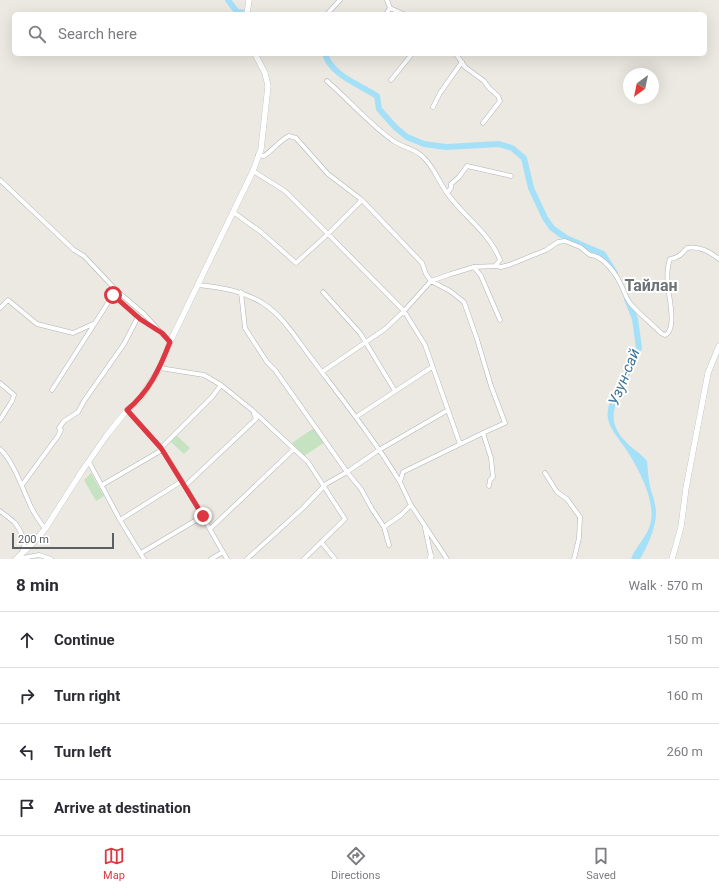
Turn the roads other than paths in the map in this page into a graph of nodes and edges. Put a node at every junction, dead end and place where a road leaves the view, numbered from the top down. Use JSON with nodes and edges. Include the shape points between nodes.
{"nodes":[{"id":1,"x":249,"y":0,"type":"edge"},
{"id":2,"x":340,"y":0,"type":"edge"},
{"id":3,"x":387,"y":0,"type":"edge"},
{"id":4,"x":390,"y":8,"type":"junction"},
{"id":5,"x":247,"y":12,"type":"edge"},
{"id":6,"x":329,"y":12,"type":"edge"},
{"id":7,"x":387,"y":12,"type":"edge"},
{"id":8,"x":399,"y":12,"type":"edge"},
{"id":9,"x":256,"y":56,"type":"edge"},
{"id":10,"x":410,"y":56,"type":"edge"},
{"id":11,"x":458,"y":56,"type":"edge"},
{"id":12,"x":462,"y":62,"type":"junction"},
{"id":13,"x":391,"y":80,"type":"dead end"},
{"id":14,"x":327,"y":81,"type":"dead end"},
{"id":15,"x":433,"y":107,"type":"dead end"},
{"id":16,"x":483,"y":123,"type":"dead end"},
{"id":17,"x":258,"y":155,"type":"junction"},
{"id":18,"x":253,"y":171,"type":"junction"},
{"id":19,"x":512,"y":176,"type":"dead end"},
{"id":20,"x":0,"y":180,"type":"edge"},
{"id":21,"x":447,"y":193,"type":"junction"},
{"id":22,"x":362,"y":200,"type":"junction"},
{"id":23,"x":233,"y":212,"type":"junction"},
{"id":24,"x":328,"y":234,"type":"junction"},
{"id":25,"x":719,"y":258,"type":"edge"},
{"id":26,"x":495,"y":266,"type":"junction"},
{"id":27,"x":474,"y":268,"type":"junction"},
{"id":28,"x":432,"y":281,"type":"junction"},
{"id":29,"x":198,"y":285,"type":"junction"},
{"id":30,"x":241,"y":292,"type":"junction"},
{"id":31,"x":323,"y":292,"type":"dead end"},
{"id":32,"x":0,"y":308,"type":"edge"},
{"id":33,"x":404,"y":312,"type":"junction"},
{"id":34,"x":138,"y":317,"type":"junction"},
{"id":35,"x":500,"y":320,"type":"dead end"},
{"id":36,"x":94,"y":324,"type":"junction"},
{"id":37,"x":162,"y":333,"type":"junction"},
{"id":38,"x":170,"y":342,"type":"junction"},
{"id":39,"x":366,"y":342,"type":"junction"},
{"id":40,"x":719,"y":346,"type":"edge"},
{"id":41,"x":432,"y":367,"type":"junction"},
{"id":42,"x":160,"y":368,"type":"junction"},
{"id":43,"x":322,"y":372,"type":"junction"},
{"id":44,"x":0,"y":383,"type":"edge"},
{"id":45,"x":221,"y":385,"type":"junction"},
{"id":46,"x":52,"y":390,"type":"dead end"},
{"id":47,"x":395,"y":391,"type":"junction"},
{"id":48,"x":127,"y":410,"type":"junction"},
{"id":49,"x":252,"y":410,"type":"junction"},
{"id":50,"x":448,"y":410,"type":"junction"},
{"id":51,"x":356,"y":417,"type":"junction"},
{"id":52,"x":0,"y":420,"type":"edge"},
{"id":53,"x":484,"y":433,"type":"junction"},
{"id":54,"x":460,"y":444,"type":"junction"},
{"id":55,"x":0,"y":449,"type":"edge"},
{"id":56,"x":161,"y":449,"type":"junction"},
{"id":57,"x":294,"y":449,"type":"junction"},
{"id":58,"x":379,"y":450,"type":"junction"},
{"id":59,"x":88,"y":462,"type":"junction"},
{"id":60,"x":347,"y":472,"type":"junction"},
{"id":61,"x":546,"y":473,"type":"dead end"},
{"id":62,"x":182,"y":481,"type":"junction"},
{"id":63,"x":400,"y":482,"type":"junction"},
{"id":64,"x":22,"y":485,"type":"junction"},
{"id":65,"x":102,"y":485,"type":"junction"},
{"id":66,"x":185,"y":486,"type":"junction"},
{"id":67,"x":324,"y":486,"type":"junction"},
{"id":68,"x":489,"y":486,"type":"dead end"},
{"id":69,"x":411,"y":505,"type":"junction"},
{"id":70,"x":0,"y":512,"type":"edge"},
{"id":71,"x":203,"y":516,"type":"junction"},
{"id":72,"x":120,"y":520,"type":"junction"},
{"id":73,"x":384,"y":527,"type":"junction"},
{"id":74,"x":425,"y":528,"type":"junction"},
{"id":75,"x":45,"y":529,"type":"junction"},
{"id":76,"x":210,"y":529,"type":"junction"},
{"id":77,"x":321,"y":542,"type":"junction"},
{"id":78,"x":389,"y":545,"type":"dead end"},
{"id":79,"x":223,"y":552,"type":"junction"},
{"id":80,"x":141,"y":553,"type":"junction"},
{"id":81,"x":430,"y":558,"type":"edge"},
{"id":82,"x":17,"y":559,"type":"edge"},
{"id":83,"x":48,"y":559,"type":"edge"},
{"id":84,"x":144,"y":559,"type":"edge"},
{"id":85,"x":211,"y":559,"type":"edge"},
{"id":86,"x":227,"y":559,"type":"edge"},
{"id":87,"x":247,"y":559,"type":"edge"},
{"id":88,"x":304,"y":559,"type":"edge"},
{"id":89,"x":336,"y":559,"type":"edge"},
{"id":90,"x":446,"y":559,"type":"edge"},
{"id":91,"x":574,"y":559,"type":"edge"},
{"id":92,"x":672,"y":559,"type":"edge"}],
"edges":[{"from":1,"to":5,"type":"street"},
{"from":2,"to":6,"type":"street"},
{"from":3,"to":4,"type":"street"},
{"from":4,"to":7,"type":"street"},
{"from":4,"to":8,"type":"street"},
{"from":9,"to":17,"type":"street","via":[[265,73],[268,86]]},
{"from":10,"to":13,"type":"street"},
{"from":11,"to":12,"type":"street"},
{"from":12,"to":15,"type":"street"},
{"from":12,"to":16,"type":"street","via":[[484,81],[500,101]]},
{"from":14,"to":21,"type":"street","via":[[377,128],[395,142],[421,155]]},
{"from":17,"to":18,"type":"street"},
{"from":17,"to":22,"type":"street","via":[[264,156],[269,153],[289,136],[296,138],[328,174]]},
{"from":18,"to":23,"type":"street"},
{"from":18,"to":24,"type":"street","via":[[285,191]]},
{"from":19,"to":21,"type":"street","via":[[467,166],[451,184]]},
{"from":20,"to":37,"type":"street","via":[[74,250],[84,256]]},
{"from":21,"to":26,"type":"street","via":[[497,253],[500,260]]},
{"from":22,"to":24,"type":"street"},
{"from":22,"to":28,"type":"street","via":[[422,262],[426,274]]},
{"from":23,"to":24,"type":"street","via":[[261,232],[296,263]]},
{"from":23,"to":29,"type":"street"},
{"from":24,"to":33,"type":"street"},
{"from":25,"to":26,"type":"street","via":[[701,248],[689,248],[681,255],[670,259],[668,288],[671,329],[665,335],[632,305],[620,282],[602,260],[595,255],[590,256],[580,247],[565,241],[558,242],[546,250],[509,265]]},
{"from":26,"to":27,"type":"street"},
{"from":27,"to":28,"type":"street"},
{"from":27,"to":35,"type":"street","via":[[483,281]]},
{"from":28,"to":33,"type":"street"},
{"from":28,"to":53,"type":"street","via":[[464,302],[477,339],[505,424]]},
{"from":29,"to":30,"type":"street"},
{"from":29,"to":38,"type":"street"},
{"from":30,"to":43,"type":"street","via":[[264,304],[280,317]]},
{"from":30,"to":60,"type":"street","via":[[245,328]]},
{"from":31,"to":39,"type":"street"},
{"from":32,"to":36,"type":"street","via":[[8,300],[37,324],[74,333]]},
{"from":33,"to":39,"type":"street"},
{"from":33,"to":41,"type":"street","via":[[425,345]]},
{"from":34,"to":36,"type":"street","via":[[113,295]]},
{"from":34,"to":37,"type":"street"},
{"from":34,"to":64,"type":"street","via":[[78,412],[64,421],[58,436]]},
{"from":36,"to":46,"type":"street"},
{"from":37,"to":38,"type":"street"},
{"from":38,"to":42,"type":"street"},
{"from":39,"to":43,"type":"street"},
{"from":39,"to":47,"type":"street"},
{"from":40,"to":92,"type":"street","via":[[708,373],[681,527]]},
{"from":41,"to":47,"type":"street"},
{"from":41,"to":50,"type":"street"},
{"from":42,"to":45,"type":"street","via":[[204,375]]},
{"from":42,"to":48,"type":"street","via":[[139,400]]},
{"from":43,"to":51,"type":"street"},
{"from":44,"to":52,"type":"street","via":[[14,396]]},
{"from":45,"to":49,"type":"street"},
{"from":45,"to":56,"type":"street"},
{"from":47,"to":51,"type":"street"},
{"from":48,"to":56,"type":"street"},
{"from":48,"to":59,"type":"street"},
{"from":49,"to":57,"type":"street"},
{"from":49,"to":66,"type":"street","via":[[256,419]]},
{"from":50,"to":54,"type":"street"},
{"from":50,"to":58,"type":"street"},
{"from":51,"to":58,"type":"street"},
{"from":53,"to":54,"type":"street"},
{"from":53,"to":68,"type":"street","via":[[493,468]]},
{"from":54,"to":63,"type":"street","via":[[403,472]]},
{"from":55,"to":64,"type":"street"},
{"from":56,"to":62,"type":"street"},
{"from":56,"to":65,"type":"street"},
{"from":57,"to":67,"type":"street","via":[[308,462]]},
{"from":57,"to":76,"type":"street"},
{"from":58,"to":60,"type":"street"},
{"from":58,"to":63,"type":"street"},
{"from":59,"to":65,"type":"street"},
{"from":59,"to":75,"type":"street"},
{"from":60,"to":67,"type":"street"},
{"from":60,"to":73,"type":"street","via":[[361,489]]},
{"from":61,"to":91,"type":"street","via":[[557,492],[567,499],[580,517]]},
{"from":62,"to":66,"type":"street"},
{"from":62,"to":72,"type":"street"},
{"from":63,"to":69,"type":"street"},
{"from":64,"to":75,"type":"street","via":[[32,509]]},
{"from":65,"to":72,"type":"street"},
{"from":66,"to":71,"type":"street"},
{"from":67,"to":77,"type":"street","via":[[345,519]]},
{"from":67,"to":87,"type":"street"},
{"from":69,"to":73,"type":"street"},
{"from":69,"to":74,"type":"street"},
{"from":70,"to":82,"type":"street","via":[[14,523],[24,540],[24,549]]},
{"from":71,"to":76,"type":"street"},
{"from":71,"to":80,"type":"street"},
{"from":72,"to":80,"type":"street"},
{"from":73,"to":78,"type":"street"},
{"from":74,"to":81,"type":"street"},
{"from":74,"to":90,"type":"street"},
{"from":75,"to":82,"type":"street"},
{"from":76,"to":79,"type":"street"},
{"from":77,"to":88,"type":"street"},
{"from":77,"to":89,"type":"street"},
{"from":79,"to":85,"type":"street"},
{"from":79,"to":86,"type":"street"},
{"from":80,"to":84,"type":"street"},
{"from":82,"to":83,"type":"street","via":[[39,555]]}]}
